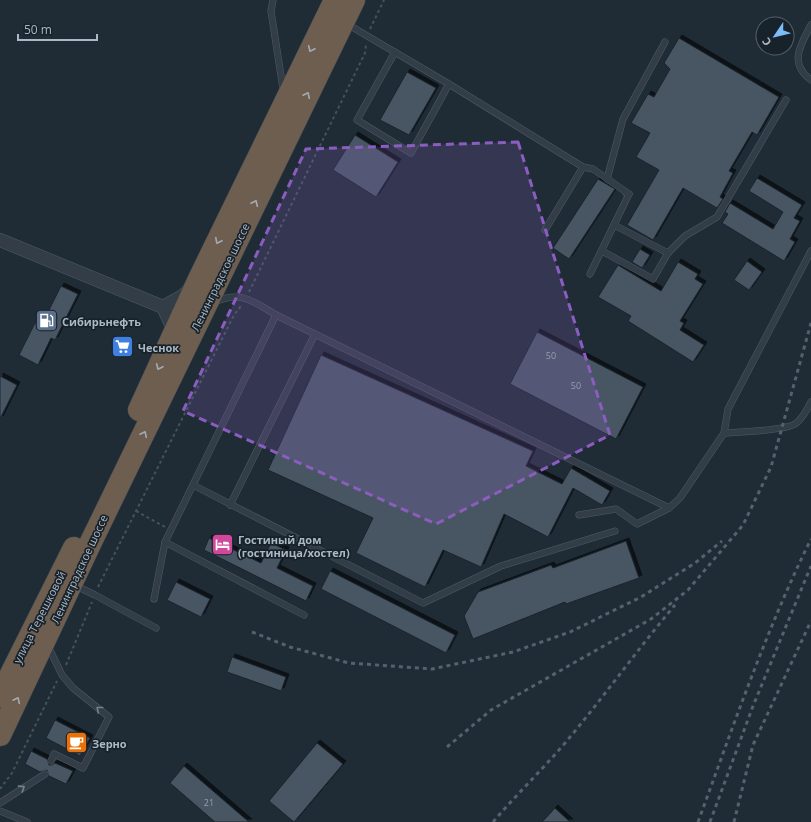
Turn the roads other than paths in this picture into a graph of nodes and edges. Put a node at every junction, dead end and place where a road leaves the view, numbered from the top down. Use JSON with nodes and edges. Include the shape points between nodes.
{"nodes":[{"id":1,"x":273,"y":0,"type":"edge"},
{"id":2,"x":354,"y":0,"type":"edge"},
{"id":3,"x":335,"y":14,"type":"edge"},
{"id":4,"x":811,"y":25,"type":"edge"},
{"id":5,"x":665,"y":42,"type":"dead end"},
{"id":6,"x":395,"y":52,"type":"junction"},
{"id":7,"x":811,"y":80,"type":"edge"},
{"id":8,"x":449,"y":84,"type":"junction"},
{"id":9,"x":786,"y":100,"type":"dead end"},
{"id":10,"x":283,"y":108,"type":"junction"},
{"id":11,"x":583,"y":168,"type":"junction"},
{"id":12,"x":607,"y":179,"type":"junction"},
{"id":13,"x":614,"y":225,"type":"junction"},
{"id":14,"x":545,"y":230,"type":"dead end"},
{"id":15,"x":0,"y":240,"type":"edge"},
{"id":16,"x":602,"y":251,"type":"junction"},
{"id":17,"x":811,"y":251,"type":"edge"},
{"id":18,"x":668,"y":253,"type":"junction"},
{"id":19,"x":590,"y":274,"type":"dead end"},
{"id":20,"x":198,"y":281,"type":"junction"},
{"id":21,"x":206,"y":306,"type":"junction"},
{"id":22,"x":163,"y":307,"type":"junction"},
{"id":23,"x":276,"y":315,"type":"junction"},
{"id":24,"x":314,"y":334,"type":"junction"},
{"id":25,"x":171,"y":340,"type":"junction"},
{"id":26,"x":811,"y":402,"type":"edge"},
{"id":27,"x":724,"y":433,"type":"junction"},
{"id":28,"x":193,"y":486,"type":"junction"},
{"id":29,"x":230,"y":505,"type":"junction"},
{"id":30,"x":669,"y":508,"type":"junction"},
{"id":31,"x":580,"y":515,"type":"dead end"},
{"id":32,"x":615,"y":531,"type":"dead end"},
{"id":33,"x":78,"y":539,"type":"joint"},
{"id":34,"x":165,"y":542,"type":"junction"},
{"id":35,"x":72,"y":585,"type":"junction"},
{"id":36,"x":154,"y":599,"type":"dead end"},
{"id":37,"x":304,"y":614,"type":"dead end"},
{"id":38,"x":156,"y":628,"type":"dead end"},
{"id":39,"x":46,"y":641,"type":"junction"},
{"id":40,"x":0,"y":696,"type":"edge"},
{"id":41,"x":0,"y":735,"type":"edge"},
{"id":42,"x":51,"y":760,"type":"dead end"},
{"id":43,"x":45,"y":774,"type":"dead end"},
{"id":44,"x":0,"y":803,"type":"edge"},
{"id":45,"x":0,"y":811,"type":"edge"},
{"id":46,"x":27,"y":822,"type":"edge"}],
"edges":[{"from":1,"to":10,"type":"lane","via":[[271,11],[284,90]]},
{"from":2,"to":3,"type":"highway","name":"Ленинградское шоссе"},
{"from":3,"to":6,"type":"lane"},
{"from":3,"to":10,"type":"highway","name":"Ленинградское шоссе","one_way":true},
{"from":21,"to":3,"type":"highway","name":"Ленинградское шоссе","one_way":true},
{"from":4,"to":7,"type":"lane","via":[[798,50],[799,65]]},
{"from":5,"to":12,"type":"lane","via":[[622,118]]},
{"from":6,"to":8,"type":"lane"},
{"from":6,"to":8,"type":"lane","via":[[357,120],[411,153]]},
{"from":8,"to":11,"type":"lane"},
{"from":9,"to":18,"type":"lane","via":[[717,217],[685,236]]},
{"from":10,"to":20,"type":"highway","name":"Ленинградское шоссе","one_way":true},
{"from":11,"to":12,"type":"lane","via":[[593,169]]},
{"from":11,"to":14,"type":"lane"},
{"from":12,"to":13,"type":"lane","via":[[629,194]]},
{"from":13,"to":16,"type":"lane"},
{"from":13,"to":18,"type":"lane"},
{"from":15,"to":22,"type":"street"},
{"from":16,"to":18,"type":"lane","via":[[654,279]]},
{"from":16,"to":19,"type":"lane"},
{"from":17,"to":27,"type":"lane","via":[[728,409]]},
{"from":20,"to":22,"type":"street","via":[[183,296]]},
{"from":20,"to":25,"type":"highway","name":"Ленинградское шоссе"},
{"from":21,"to":23,"type":"lane","via":[[226,298],[247,297]]},
{"from":35,"to":21,"type":"highway","name":"Ленинградское шоссе","one_way":true},
{"from":22,"to":25,"type":"street","via":[[171,324]]},
{"from":23,"to":24,"type":"lane"},
{"from":23,"to":28,"type":"lane"},
{"from":24,"to":29,"type":"lane"},
{"from":24,"to":30,"type":"lane"},
{"from":25,"to":33,"type":"highway","name":"Ленинградское шоссе","one_way":true},
{"from":26,"to":27,"type":"lane","via":[[795,424],[782,428]]},
{"from":27,"to":30,"type":"lane","via":[[680,498]]},
{"from":28,"to":29,"type":"lane"},
{"from":28,"to":34,"type":"lane"},
{"from":29,"to":32,"type":"lane","via":[[423,603],[501,566]]},
{"from":30,"to":31,"type":"lane","via":[[637,524],[616,509]]},
{"from":33,"to":40,"type":"highway","name":"улица Терешковой"},
{"from":34,"to":36,"type":"lane"},
{"from":34,"to":37,"type":"lane"},
{"from":35,"to":38,"type":"lane"},
{"from":35,"to":39,"type":"highway","name":"Ленинградское шоссе"},
{"from":41,"to":39,"type":"highway","name":"улица Терешковой","one_way":true},
{"from":42,"to":39,"type":"lane","one_way":true,"via":[[54,754],[83,768],[109,717],[73,688],[62,675]]},
{"from":44,"to":43,"type":"lane","one_way":true},
{"from":45,"to":46,"type":"lane"}]}
